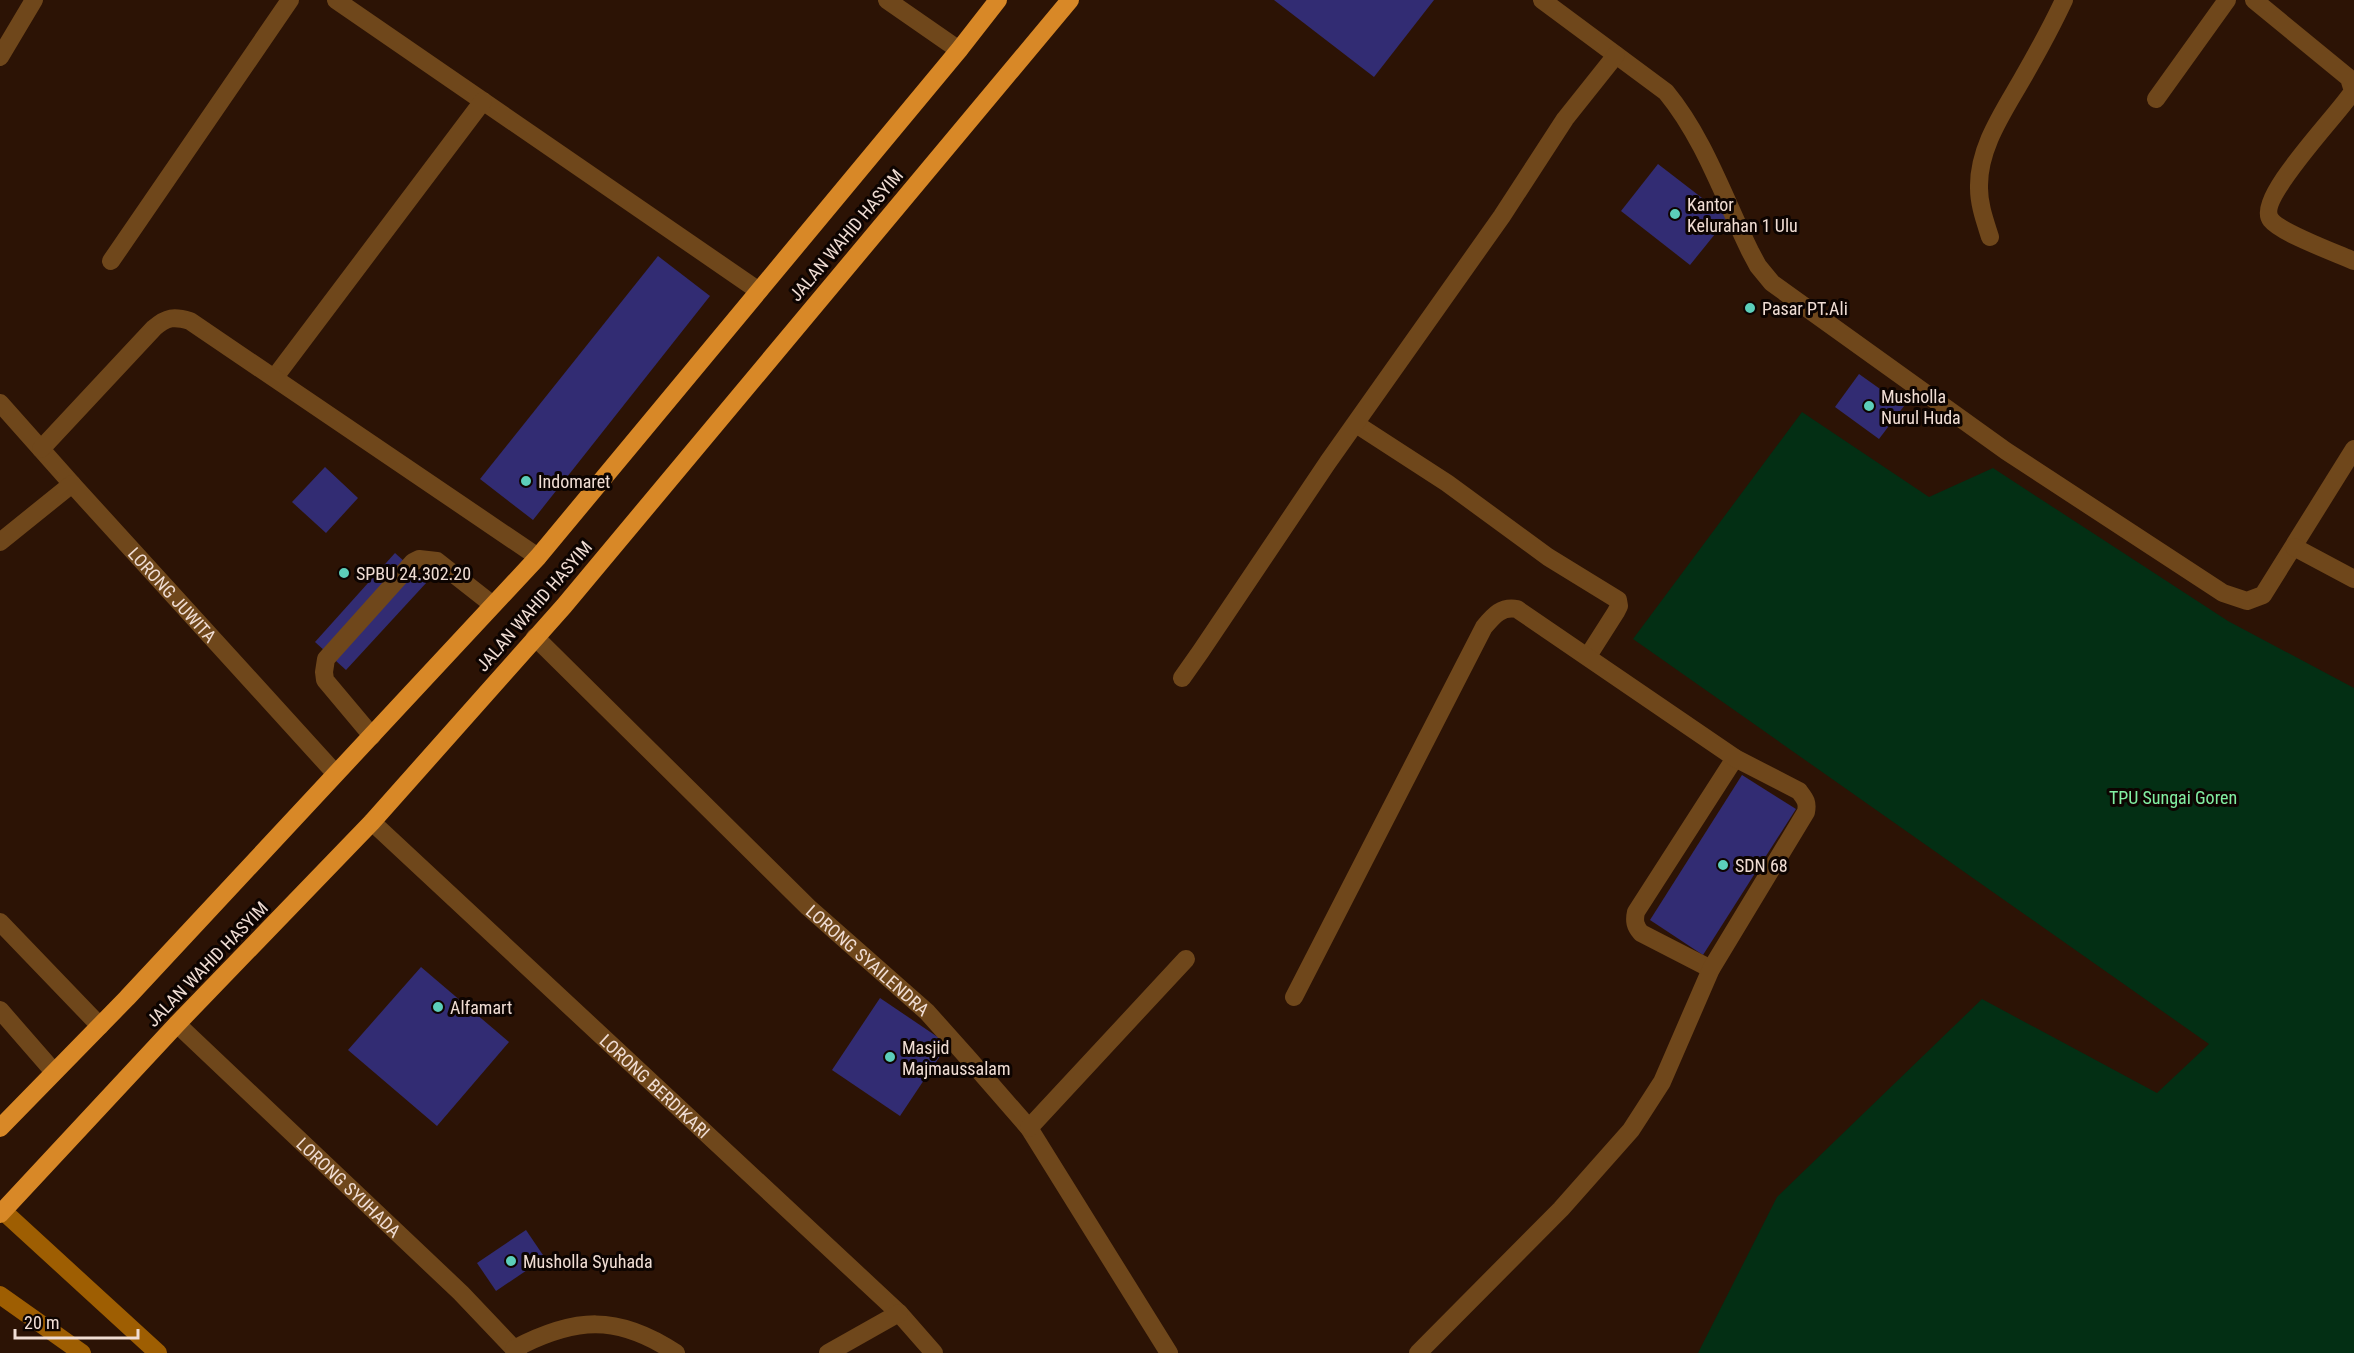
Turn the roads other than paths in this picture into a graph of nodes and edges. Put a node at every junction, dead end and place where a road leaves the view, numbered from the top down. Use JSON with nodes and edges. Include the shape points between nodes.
{"nodes":[{"id":1,"x":34,"y":0,"type":"edge"},
{"id":2,"x":290,"y":0,"type":"edge"},
{"id":3,"x":336,"y":0,"type":"edge"},
{"id":4,"x":886,"y":0,"type":"edge"},
{"id":5,"x":998,"y":0,"type":"edge"},
{"id":6,"x":1070,"y":0,"type":"edge"},
{"id":7,"x":1542,"y":0,"type":"edge"},
{"id":8,"x":2064,"y":0,"type":"edge"},
{"id":9,"x":2228,"y":0,"type":"edge"},
{"id":10,"x":2254,"y":0,"type":"edge"},
{"id":11,"x":959,"y":50,"type":"junction"},
{"id":12,"x":1616,"y":55,"type":"junction"},
{"id":13,"x":0,"y":57,"type":"edge"},
{"id":14,"x":2156,"y":99,"type":"dead end"},
{"id":15,"x":483,"y":101,"type":"junction"},
{"id":16,"x":1990,"y":237,"type":"dead end"},
{"id":17,"x":111,"y":261,"type":"dead end"},
{"id":18,"x":2354,"y":261,"type":"edge"},
{"id":19,"x":759,"y":291,"type":"junction"},
{"id":20,"x":275,"y":377,"type":"junction"},
{"id":21,"x":0,"y":403,"type":"edge"},
{"id":22,"x":1356,"y":424,"type":"junction"},
{"id":23,"x":40,"y":449,"type":"junction"},
{"id":24,"x":2354,"y":449,"type":"edge"},
{"id":25,"x":72,"y":484,"type":"junction"},
{"id":26,"x":0,"y":542,"type":"edge"},
{"id":27,"x":2294,"y":547,"type":"junction"},
{"id":28,"x":538,"y":557,"type":"junction"},
{"id":29,"x":2354,"y":579,"type":"edge"},
{"id":30,"x":493,"y":605,"type":"junction"},
{"id":31,"x":535,"y":637,"type":"junction"},
{"id":32,"x":1588,"y":656,"type":"junction"},
{"id":33,"x":1182,"y":678,"type":"dead end"},
{"id":34,"x":372,"y":736,"type":"junction"},
{"id":35,"x":1735,"y":758,"type":"junction"},
{"id":36,"x":335,"y":773,"type":"junction"},
{"id":37,"x":372,"y":822,"type":"junction"},
{"id":38,"x":0,"y":922,"type":"edge"},
{"id":39,"x":1186,"y":959,"type":"dead end"},
{"id":40,"x":1711,"y":969,"type":"junction"},
{"id":41,"x":1294,"y":997,"type":"dead end"},
{"id":42,"x":0,"y":1010,"type":"edge"},
{"id":43,"x":177,"y":1024,"type":"junction"},
{"id":44,"x":100,"y":1026,"type":"junction"},
{"id":45,"x":54,"y":1072,"type":"junction"},
{"id":46,"x":0,"y":1128,"type":"edge"},
{"id":47,"x":1029,"y":1128,"type":"junction"},
{"id":48,"x":2,"y":1212,"type":"edge"},
{"id":49,"x":0,"y":1294,"type":"edge"},
{"id":50,"x":899,"y":1313,"type":"junction"},
{"id":51,"x":516,"y":1351,"type":"edge"},
{"id":52,"x":82,"y":1353,"type":"edge"},
{"id":53,"x":158,"y":1353,"type":"edge"},
{"id":54,"x":676,"y":1353,"type":"edge"},
{"id":55,"x":828,"y":1353,"type":"edge"},
{"id":56,"x":934,"y":1353,"type":"edge"},
{"id":57,"x":1169,"y":1353,"type":"edge"},
{"id":58,"x":1418,"y":1353,"type":"edge"}],
"edges":[{"from":1,"to":13,"type":"street"},
{"from":2,"to":17,"type":"street"},
{"from":3,"to":15,"type":"street"},
{"from":4,"to":11,"type":"street"},
{"from":5,"to":11,"type":"highway","name":"JALAN WAHID HASYIM"},
{"from":6,"to":31,"type":"highway","name":"JALAN WAHID HASYIM"},
{"from":7,"to":12,"type":"street"},
{"from":8,"to":16,"type":"street","via":[[1994,128],[1979,171],[1980,205]]},
{"from":9,"to":14,"type":"street"},
{"from":10,"to":18,"type":"street","via":[[2349,78],[2353,91],[2298,159],[2270,203],[2269,217],[2285,229]]},
{"from":11,"to":19,"type":"highway","name":"JALAN WAHID HASYIM"},
{"from":12,"to":22,"type":"street","via":[[1565,119]]},
{"from":12,"to":27,"type":"street","via":[[1666,92],[1682,113],[1758,266],[1786,294],[2006,451],[2223,593],[2247,601],[2263,595]]},
{"from":15,"to":19,"type":"street"},
{"from":15,"to":20,"type":"street"},
{"from":19,"to":28,"type":"highway","name":"JALAN WAHID HASYIM"},
{"from":20,"to":23,"type":"street","via":[[189,321],[173,317],[164,320]]},
{"from":20,"to":28,"type":"street"},
{"from":21,"to":23,"type":"street","name":"LORONG JUWITA"},
{"from":22,"to":32,"type":"street","via":[[1448,483],[1548,557],[1618,600],[1616,612]]},
{"from":22,"to":33,"type":"street"},
{"from":23,"to":25,"type":"street","name":"LORONG JUWITA"},
{"from":24,"to":27,"type":"street"},
{"from":25,"to":26,"type":"street"},
{"from":25,"to":36,"type":"street","name":"LORONG JUWITA"},
{"from":27,"to":29,"type":"street"},
{"from":28,"to":30,"type":"highway","name":"JALAN WAHID HASYIM"},
{"from":30,"to":34,"type":"highway","name":"JALAN WAHID HASYIM"},
{"from":30,"to":34,"type":"street","via":[[437,561],[413,562],[324,665],[325,680]]},
{"from":31,"to":37,"type":"highway","name":"JALAN WAHID HASYIM"},
{"from":31,"to":47,"type":"street","name":"LORONG SYAILENDRA","via":[[808,907],[927,1012]]},
{"from":32,"to":35,"type":"street"},
{"from":32,"to":41,"type":"street","via":[[1517,609],[1503,609],[1492,616]]},
{"from":34,"to":36,"type":"highway","name":"JALAN WAHID HASYIM"},
{"from":35,"to":40,"type":"street","via":[[1798,792],[1807,806]]},
{"from":35,"to":40,"type":"street","via":[[1635,919],[1641,933]]},
{"from":36,"to":44,"type":"highway","name":"JALAN WAHID HASYIM"},
{"from":37,"to":43,"type":"highway","name":"JALAN WAHID HASYIM"},
{"from":37,"to":50,"type":"street","name":"LORONG BERDIKARI"},
{"from":38,"to":44,"type":"street"},
{"from":39,"to":47,"type":"street"},
{"from":40,"to":58,"type":"street","via":[[1662,1082],[1631,1130],[1561,1209]]},
{"from":42,"to":45,"type":"street"},
{"from":43,"to":48,"type":"highway","name":"JALAN WAHID HASYIM"},
{"from":43,"to":51,"type":"street","name":"LORONG SYUHADA","via":[[461,1293]]},
{"from":44,"to":45,"type":"highway","name":"JALAN WAHID HASYIM"},
{"from":45,"to":46,"type":"highway","name":"JALAN WAHID HASYIM"},
{"from":47,"to":57,"type":"street","name":"LORONG SYAILENDRA"},
{"from":48,"to":53,"type":"street"},
{"from":49,"to":52,"type":"street"},
{"from":50,"to":55,"type":"street"},
{"from":50,"to":56,"type":"street","name":"LORONG BERDIKARI"},
{"from":51,"to":54,"type":"street","via":[[541,1335],[575,1325],[608,1324],[630,1329]]}]}
